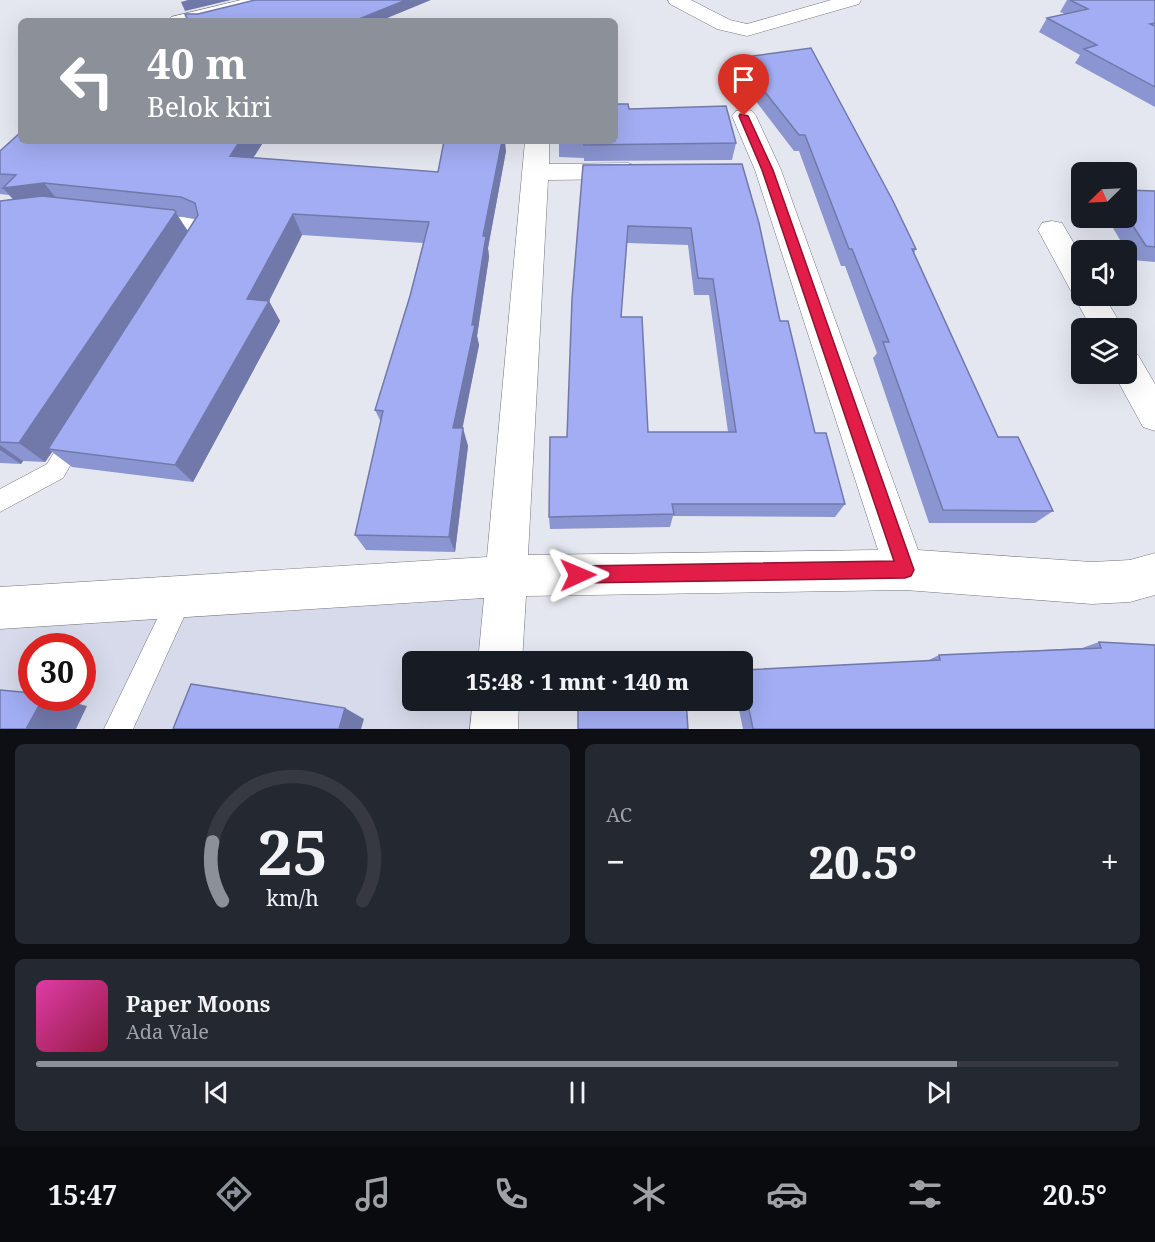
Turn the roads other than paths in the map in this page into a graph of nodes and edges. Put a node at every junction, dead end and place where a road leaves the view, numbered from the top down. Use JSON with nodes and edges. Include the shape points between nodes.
{"nodes":[{"id":1,"x":264,"y":0,"type":"edge"},
{"id":2,"x":677,"y":0,"type":"edge"},
{"id":3,"x":852,"y":0,"type":"edge"},
{"id":4,"x":190,"y":18,"type":"edge"},
{"id":5,"x":744,"y":116,"type":"dead end"},
{"id":6,"x":537,"y":157,"type":"edge"},
{"id":7,"x":652,"y":171,"type":"edge"},
{"id":8,"x":138,"y":219,"type":"edge"},
{"id":9,"x":1052,"y":230,"type":"dead end"},
{"id":10,"x":189,"y":254,"type":"edge"},
{"id":11,"x":1071,"y":264,"type":"edge"},
{"id":12,"x":1137,"y":384,"type":"edge"},
{"id":13,"x":1155,"y":416,"type":"edge"},
{"id":14,"x":85,"y":422,"type":"edge"},
{"id":15,"x":0,"y":501,"type":"edge"},
{"id":16,"x":905,"y":570,"type":"junction"},
{"id":17,"x":1155,"y":574,"type":"edge"},
{"id":18,"x":507,"y":576,"type":"junction"},
{"id":19,"x":181,"y":597,"type":"junction"},
{"id":20,"x":0,"y":608,"type":"edge"},
{"id":21,"x":501,"y":651,"type":"edge"},
{"id":22,"x":495,"y":711,"type":"edge"},
{"id":23,"x":118,"y":729,"type":"edge"},
{"id":24,"x":494,"y":729,"type":"edge"}],
"edges":[{"from":1,"to":4,"type":"street"},
{"from":2,"to":3,"type":"street","via":[[724,25],[747,30]]},
{"from":5,"to":16,"type":"street","via":[[756,170]]},
{"from":6,"to":7,"type":"street"},
{"from":6,"to":18,"type":"street"},
{"from":8,"to":10,"type":"lane","via":[[200,229],[201,235]]},
{"from":9,"to":11,"type":"street"},
{"from":12,"to":13,"type":"street"},
{"from":14,"to":15,"type":"lane","via":[[54,471]]},
{"from":16,"to":17,"type":"street","via":[[1092,583],[1130,581]]},
{"from":16,"to":18,"type":"street"},
{"from":18,"to":19,"type":"street"},
{"from":18,"to":21,"type":"street"},
{"from":19,"to":20,"type":"street"},
{"from":19,"to":23,"type":"lane"},
{"from":22,"to":24,"type":"street"}]}
